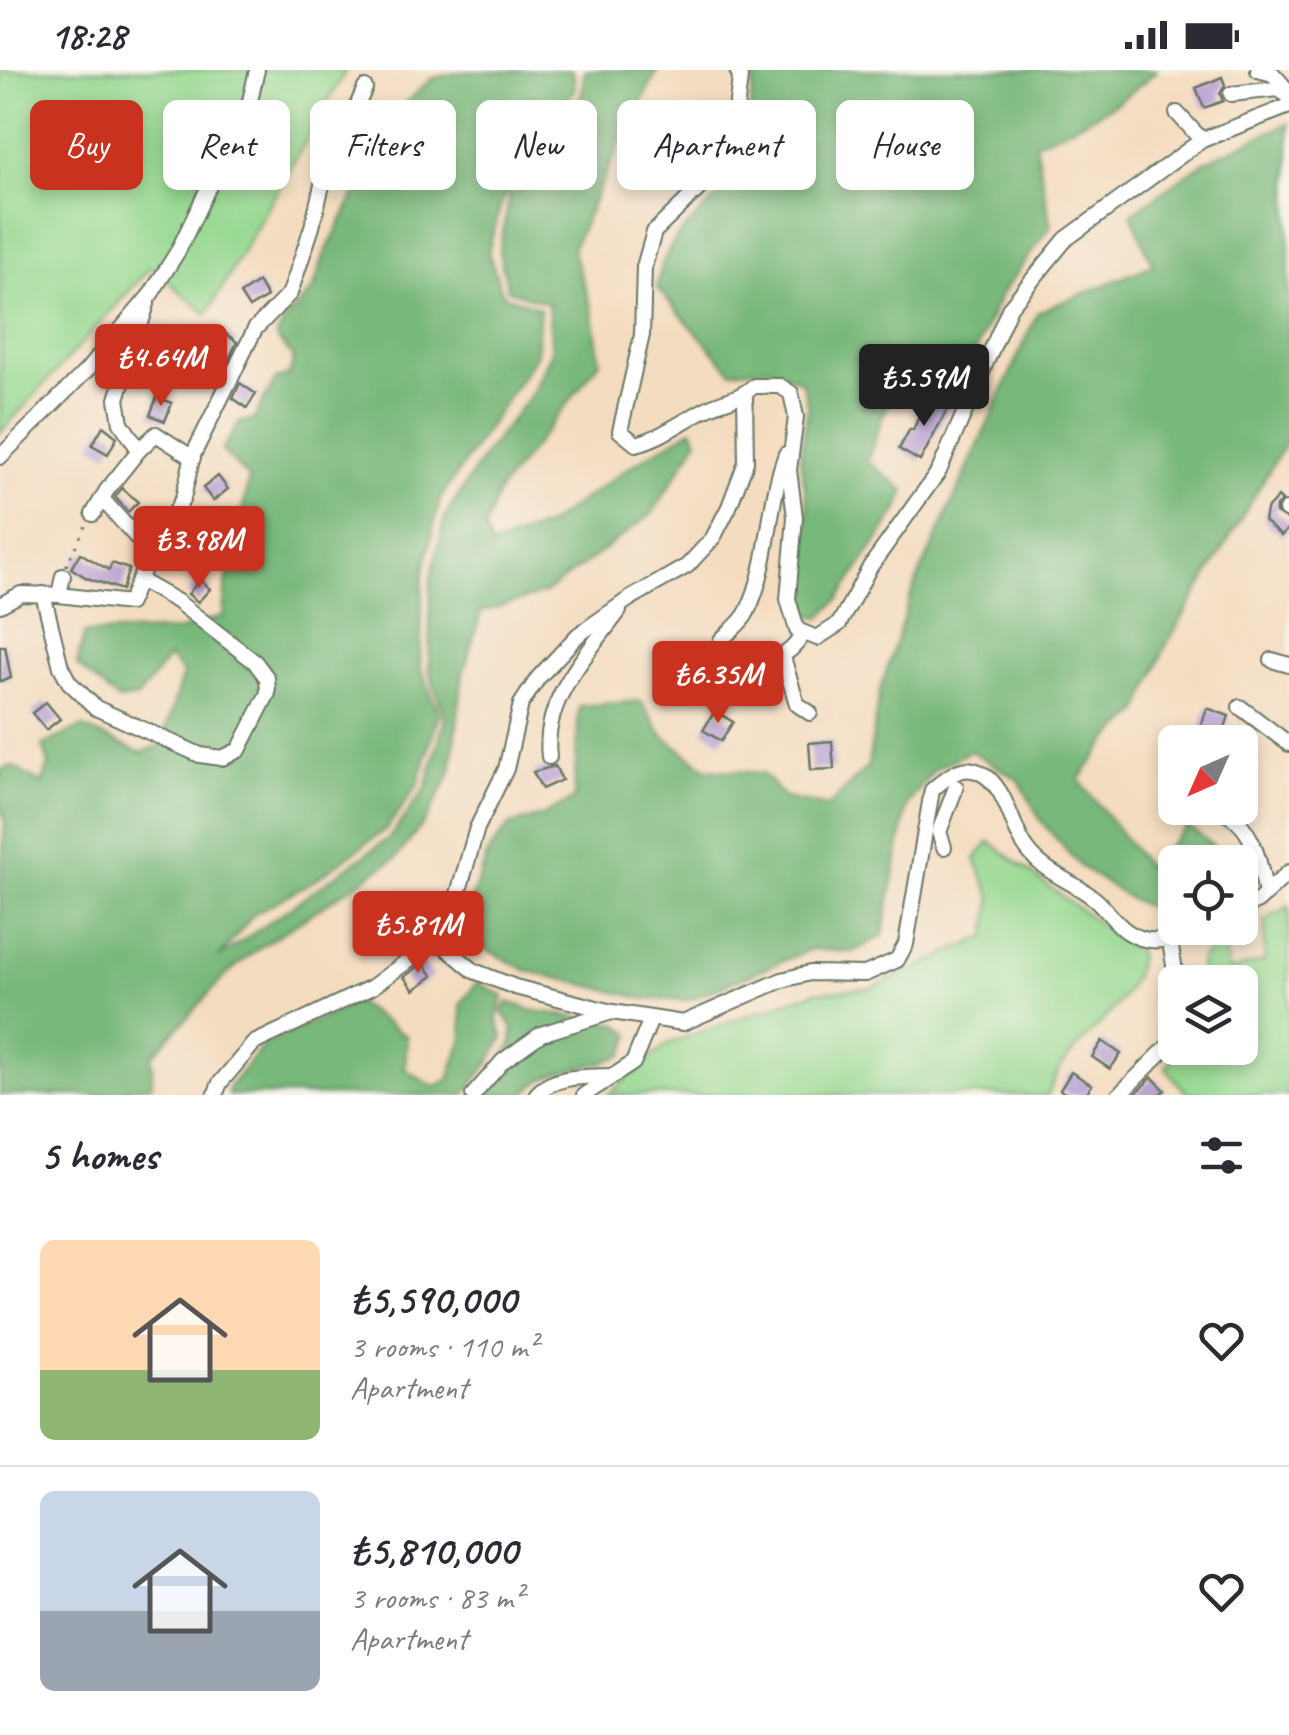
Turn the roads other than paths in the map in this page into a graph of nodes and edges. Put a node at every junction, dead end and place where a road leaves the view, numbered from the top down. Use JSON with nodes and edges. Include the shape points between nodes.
{"nodes":[{"id":1,"x":258,"y":70,"type":"edge"},
{"id":2,"x":738,"y":70,"type":"edge"},
{"id":3,"x":1258,"y":70,"type":"edge"},
{"id":4,"x":1276,"y":70,"type":"edge"},
{"id":5,"x":365,"y":88,"type":"dead end"},
{"id":6,"x":1289,"y":92,"type":"edge"},
{"id":7,"x":1231,"y":94,"type":"dead end"},
{"id":8,"x":1289,"y":106,"type":"edge"},
{"id":9,"x":1177,"y":113,"type":"dead end"},
{"id":10,"x":1202,"y":140,"type":"junction"},
{"id":11,"x":151,"y":294,"type":"junction"},
{"id":12,"x":745,"y":394,"type":"junction"},
{"id":13,"x":794,"y":435,"type":"junction"},
{"id":14,"x":139,"y":450,"type":"junction"},
{"id":15,"x":0,"y":458,"type":"edge"},
{"id":16,"x":193,"y":458,"type":"junction"},
{"id":17,"x":103,"y":500,"type":"junction"},
{"id":18,"x":93,"y":514,"type":"road end"},
{"id":19,"x":154,"y":546,"type":"junction"},
{"id":20,"x":63,"y":576,"type":"road end"},
{"id":21,"x":139,"y":580,"type":"junction"},
{"id":22,"x":51,"y":594,"type":"junction"},
{"id":23,"x":629,"y":599,"type":"junction"},
{"id":24,"x":0,"y":605,"type":"edge"},
{"id":25,"x":804,"y":632,"type":"junction"},
{"id":26,"x":722,"y":640,"type":"dead end"},
{"id":27,"x":783,"y":657,"type":"junction"},
{"id":28,"x":1272,"y":660,"type":"dead end"},
{"id":29,"x":1289,"y":665,"type":"edge"},
{"id":30,"x":730,"y":673,"type":"dead end"},
{"id":31,"x":1240,"y":708,"type":"dead end"},
{"id":32,"x":810,"y":713,"type":"dead end"},
{"id":33,"x":1289,"y":744,"type":"edge"},
{"id":34,"x":549,"y":757,"type":"dead end"},
{"id":35,"x":956,"y":787,"type":"dead end"},
{"id":36,"x":1241,"y":825,"type":"edge"},
{"id":37,"x":936,"y":838,"type":"junction"},
{"id":38,"x":1289,"y":872,"type":"edge"},
{"id":39,"x":1266,"y":894,"type":"junction"},
{"id":40,"x":1258,"y":899,"type":"edge"},
{"id":41,"x":437,"y":940,"type":"junction"},
{"id":42,"x":1158,"y":940,"type":"edge"},
{"id":43,"x":612,"y":1012,"type":"junction"},
{"id":44,"x":650,"y":1019,"type":"junction"},
{"id":45,"x":1158,"y":1053,"type":"edge"},
{"id":46,"x":613,"y":1076,"type":"junction"},
{"id":47,"x":218,"y":1089,"type":"edge"},
{"id":48,"x":473,"y":1095,"type":"edge"},
{"id":49,"x":536,"y":1095,"type":"edge"},
{"id":50,"x":584,"y":1095,"type":"edge"},
{"id":51,"x":1119,"y":1095,"type":"edge"}],
"edges":[{"from":1,"to":11,"type":"street","via":[[250,101]]},
{"from":2,"to":12,"type":"street","via":[[733,136],[719,169],[654,232],[644,267],[642,335],[620,431],[636,444],[648,441]]},
{"from":3,"to":6,"type":"street","via":[[1273,74]]},
{"from":4,"to":6,"type":"street"},
{"from":5,"to":16,"type":"street","via":[[322,185],[290,293],[255,329]]},
{"from":6,"to":7,"type":"street"},
{"from":8,"to":10,"type":"street"},
{"from":9,"to":10,"type":"street"},
{"from":10,"to":25,"type":"street","via":[[1066,239],[1010,307],[938,471],[838,624],[817,638]]},
{"from":11,"to":14,"type":"street","via":[[117,400],[121,423]]},
{"from":11,"to":15,"type":"street"},
{"from":12,"to":13,"type":"street","via":[[754,386],[791,393]]},
{"from":12,"to":23,"type":"street","via":[[746,462],[713,538],[687,566]]},
{"from":13,"to":25,"type":"street","via":[[788,599],[797,630]]},
{"from":13,"to":26,"type":"street","via":[[747,614]]},
{"from":14,"to":16,"type":"street","via":[[156,434]]},
{"from":14,"to":17,"type":"street"},
{"from":16,"to":19,"type":"street","via":[[183,498]]},
{"from":17,"to":18,"type":"street"},
{"from":17,"to":19,"type":"street","via":[[147,548]]},
{"from":19,"to":21,"type":"street"},
{"from":20,"to":22,"type":"street"},
{"from":21,"to":22,"type":"street","via":[[129,603]]},
{"from":21,"to":22,"type":"street","via":[[178,602],[267,678],[268,694],[239,750],[222,758],[200,755],[96,708],[61,667]]},
{"from":22,"to":24,"type":"street","via":[[21,594]]},
{"from":23,"to":34,"type":"street","via":[[567,682],[550,718]]},
{"from":23,"to":41,"type":"street","via":[[578,635],[521,704],[506,769],[478,828],[446,932]]},
{"from":25,"to":27,"type":"street"},
{"from":27,"to":30,"type":"street"},
{"from":27,"to":32,"type":"street","via":[[797,704]]},
{"from":28,"to":29,"type":"street"},
{"from":31,"to":33,"type":"street"},
{"from":35,"to":37,"type":"street"},
{"from":36,"to":39,"type":"street","via":[[1252,836]]},
{"from":37,"to":42,"type":"street","via":[[932,790],[968,768],[982,772],[1044,869],[1095,899],[1130,934]]},
{"from":37,"to":44,"type":"street","via":[[897,960],[865,974],[782,980],[683,1023]]},
{"from":38,"to":39,"type":"street"},
{"from":39,"to":40,"type":"street"},
{"from":41,"to":43,"type":"street","via":[[474,971]]},
{"from":41,"to":47,"type":"street","via":[[372,987],[254,1043]]},
{"from":43,"to":44,"type":"street"},
{"from":43,"to":48,"type":"street","via":[[541,1034]]},
{"from":44,"to":46,"type":"street","via":[[633,1063]]},
{"from":45,"to":51,"type":"street"},
{"from":46,"to":49,"type":"street","via":[[574,1077]]},
{"from":46,"to":50,"type":"street"}]}
